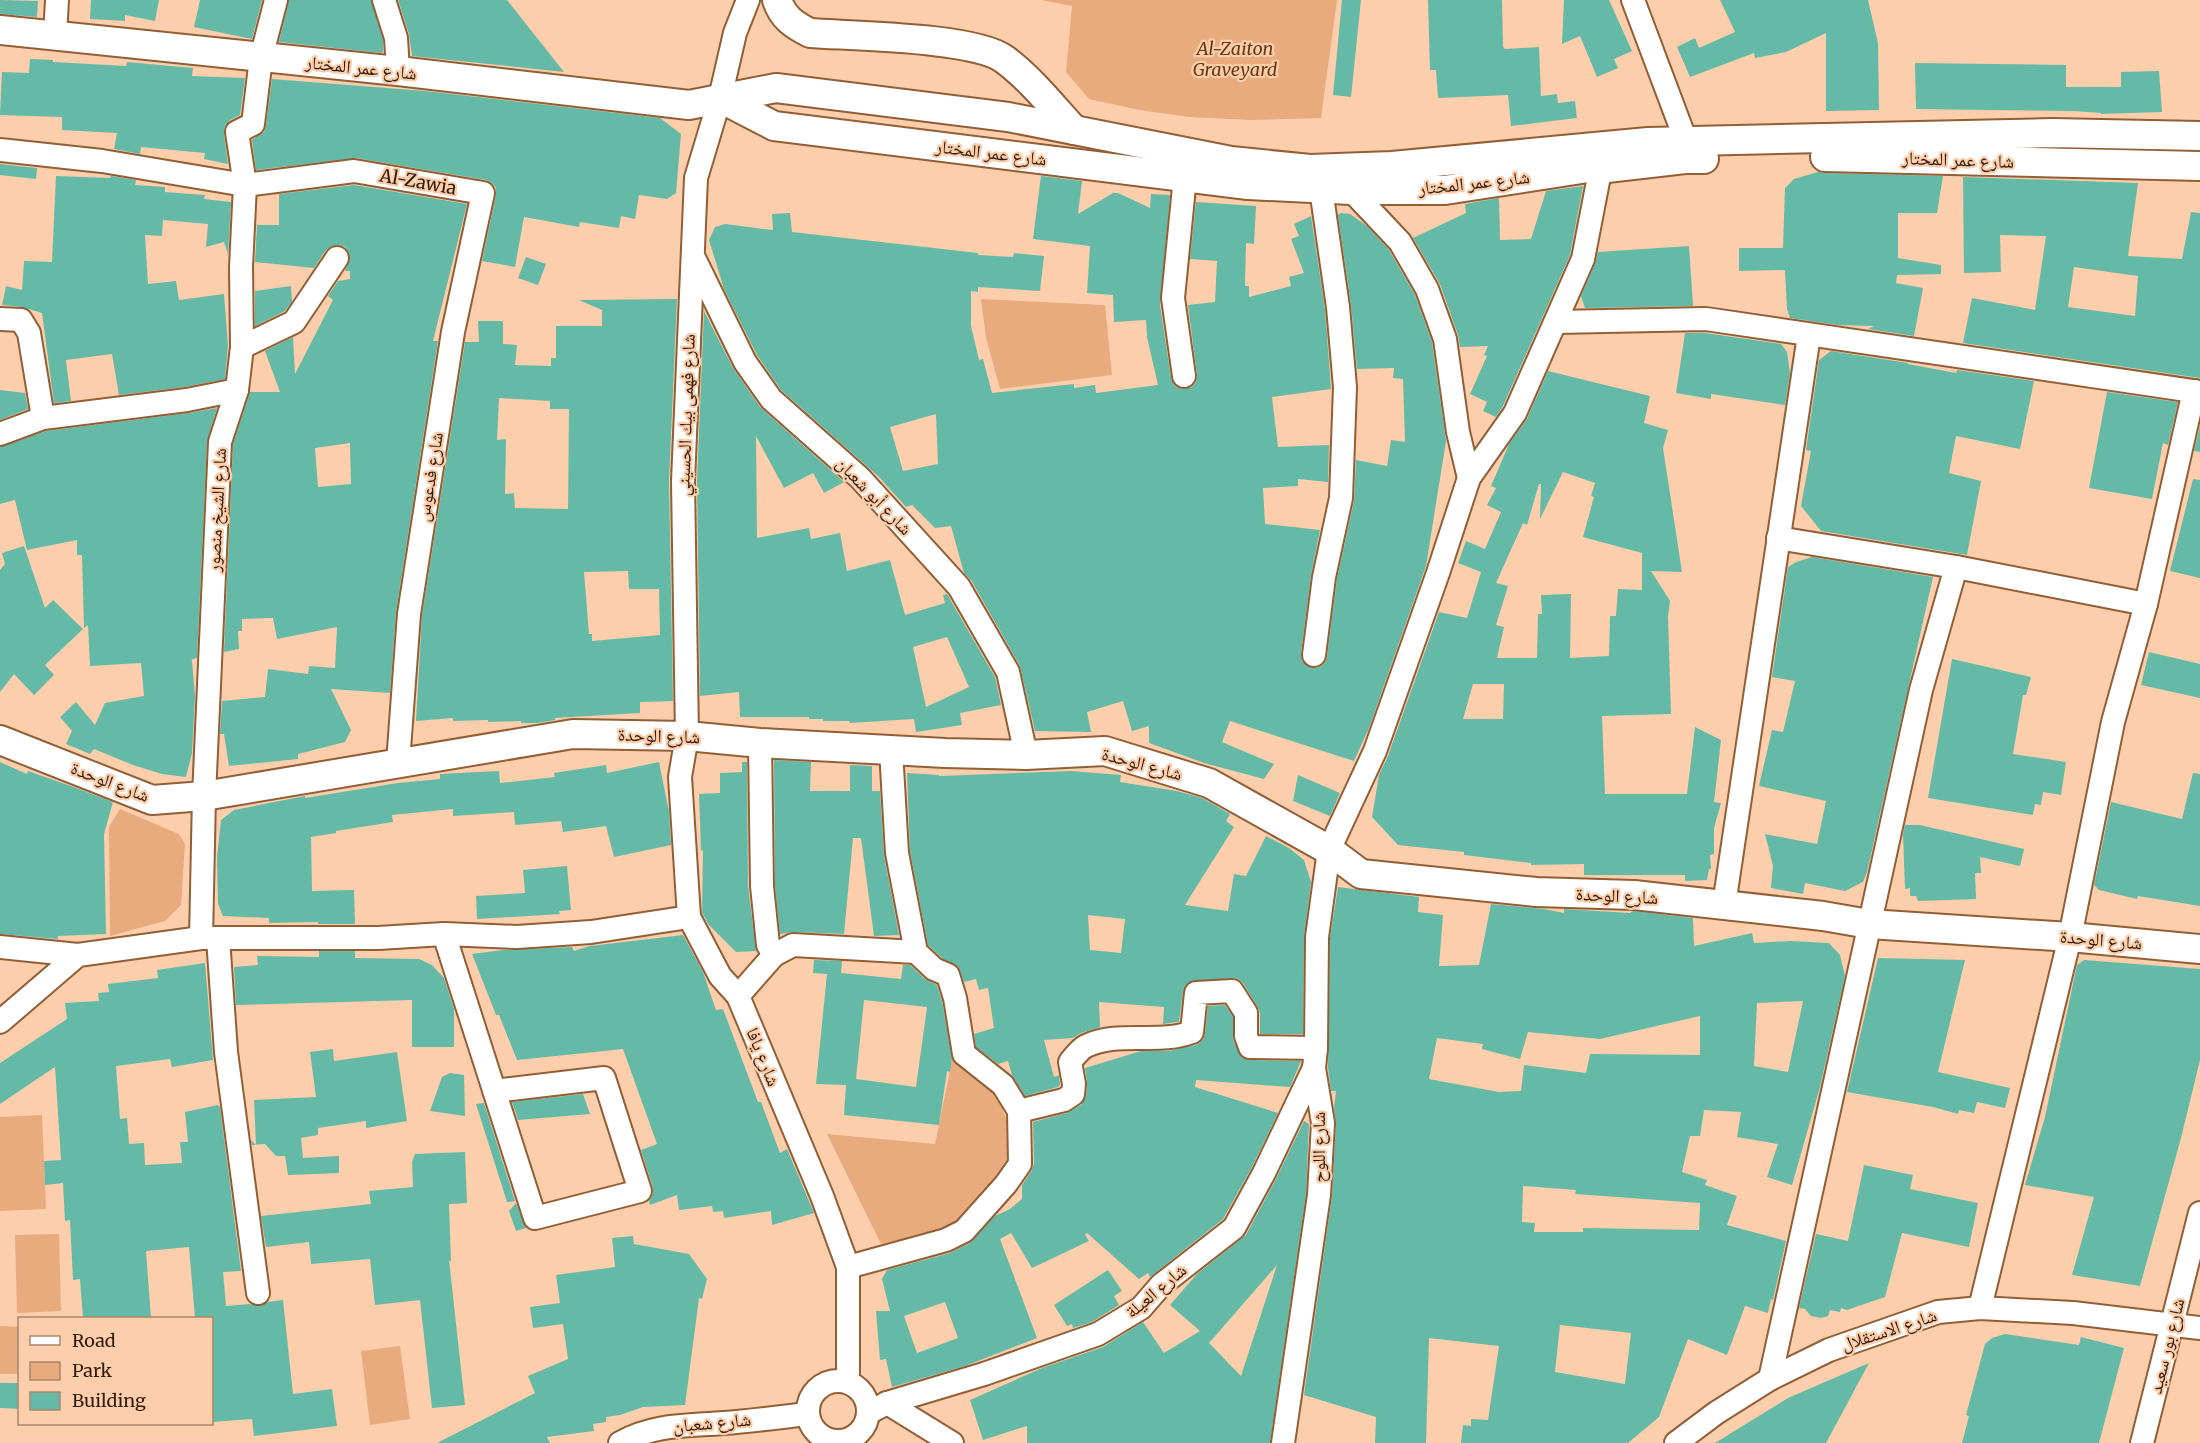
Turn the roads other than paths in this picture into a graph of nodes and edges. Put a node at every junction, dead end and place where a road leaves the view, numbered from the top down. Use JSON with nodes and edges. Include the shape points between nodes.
{"nodes":[{"id":1,"x":57,"y":0,"type":"edge"},
{"id":2,"x":276,"y":0,"type":"edge"},
{"id":3,"x":384,"y":0,"type":"edge"},
{"id":4,"x":748,"y":0,"type":"edge"},
{"id":5,"x":777,"y":0,"type":"edge"},
{"id":6,"x":1634,"y":0,"type":"edge"},
{"id":7,"x":0,"y":30,"type":"edge"},
{"id":8,"x":55,"y":36,"type":"junction"},
{"id":9,"x":261,"y":58,"type":"junction"},
{"id":10,"x":398,"y":71,"type":"junction"},
{"id":11,"x":720,"y":98,"type":"junction"},
{"id":12,"x":1074,"y":130,"type":"junction"},
{"id":13,"x":2200,"y":136,"type":"edge"},
{"id":14,"x":1686,"y":141,"type":"junction"},
{"id":15,"x":0,"y":150,"type":"edge"},
{"id":16,"x":1600,"y":166,"type":"junction"},
{"id":17,"x":2200,"y":166,"type":"edge"},
{"id":18,"x":1185,"y":177,"type":"junction"},
{"id":19,"x":245,"y":185,"type":"junction"},
{"id":20,"x":1321,"y":189,"type":"junction"},
{"id":21,"x":1351,"y":190,"type":"junction"},
{"id":22,"x":483,"y":193,"type":"joint"},
{"id":23,"x":693,"y":255,"type":"junction"},
{"id":24,"x":337,"y":258,"type":"dead end"},
{"id":25,"x":0,"y":318,"type":"edge"},
{"id":26,"x":1556,"y":322,"type":"junction"},
{"id":27,"x":1809,"y":335,"type":"junction"},
{"id":28,"x":242,"y":347,"type":"junction"},
{"id":29,"x":1184,"y":376,"type":"dead end"},
{"id":30,"x":237,"y":390,"type":"junction"},
{"id":31,"x":2197,"y":391,"type":"edge"},
{"id":32,"x":43,"y":418,"type":"junction"},
{"id":33,"x":0,"y":434,"type":"edge"},
{"id":34,"x":1469,"y":478,"type":"junction"},
{"id":35,"x":1778,"y":537,"type":"junction"},
{"id":36,"x":1956,"y":567,"type":"junction"},
{"id":37,"x":2146,"y":604,"type":"junction"},
{"id":38,"x":1314,"y":655,"type":"dead end"},
{"id":39,"x":687,"y":736,"type":"junction"},
{"id":40,"x":0,"y":740,"type":"edge"},
{"id":41,"x":760,"y":743,"type":"junction"},
{"id":42,"x":891,"y":750,"type":"junction"},
{"id":43,"x":1026,"y":755,"type":"junction"},
{"id":44,"x":398,"y":763,"type":"junction"},
{"id":45,"x":204,"y":796,"type":"junction"},
{"id":46,"x":1329,"y":850,"type":"junction"},
{"id":47,"x":1724,"y":905,"type":"junction"},
{"id":48,"x":689,"y":917,"type":"junction"},
{"id":49,"x":1869,"y":924,"type":"junction"},
{"id":50,"x":444,"y":934,"type":"junction"},
{"id":51,"x":2070,"y":937,"type":"junction"},
{"id":52,"x":210,"y":938,"type":"junction"},
{"id":53,"x":0,"y":947,"type":"edge"},
{"id":54,"x":2200,"y":949,"type":"edge"},
{"id":55,"x":916,"y":952,"type":"junction"},
{"id":56,"x":78,"y":955,"type":"junction"},
{"id":57,"x":774,"y":955,"type":"junction"},
{"id":58,"x":738,"y":996,"type":"junction"},
{"id":59,"x":0,"y":1022,"type":"edge"},
{"id":60,"x":1315,"y":1058,"type":"junction"},
{"id":61,"x":494,"y":1091,"type":"junction"},
{"id":62,"x":1019,"y":1111,"type":"junction"},
{"id":63,"x":2200,"y":1213,"type":"edge"},
{"id":64,"x":848,"y":1267,"type":"junction"},
{"id":65,"x":258,"y":1293,"type":"dead end"},
{"id":66,"x":1980,"y":1308,"type":"junction"},
{"id":67,"x":2173,"y":1324,"type":"junction"},
{"id":68,"x":2200,"y":1328,"type":"edge"},
{"id":69,"x":1770,"y":1379,"type":"junction"},
{"id":70,"x":848,"y":1382,"type":"junction"},
{"id":71,"x":878,"y":1408,"type":"junction"},
{"id":72,"x":808,"y":1414,"type":"junction"},
{"id":73,"x":629,"y":1440,"type":"edge"},
{"id":74,"x":836,"y":1442,"type":"edge"},
{"id":75,"x":952,"y":1443,"type":"edge"},
{"id":76,"x":1283,"y":1443,"type":"edge"},
{"id":77,"x":1676,"y":1443,"type":"edge"},
{"id":78,"x":2142,"y":1443,"type":"edge"}],
"edges":[{"from":1,"to":8,"type":"street"},
{"from":2,"to":9,"type":"street"},
{"from":3,"to":10,"type":"street","via":[[396,38]]},
{"from":4,"to":11,"type":"street","name":"شارع فهمى بيك الحسيني","via":[[735,33]]},
{"from":5,"to":12,"type":"main road","via":[[792,24],[810,33],[976,47],[1002,57]]},
{"from":6,"to":14,"type":"street"},
{"from":7,"to":8,"type":"main road","name":"شارع عمر المختار"},
{"from":8,"to":9,"type":"main road","name":"شارع عمر المختار"},
{"from":9,"to":10,"type":"main road","name":"شارع عمر المختار"},
{"from":9,"to":19,"type":"street","name":"شارع الشيخ منصور","via":[[254,124],[237,132]]},
{"from":10,"to":11,"type":"main road","name":"شارع عمر المختار","via":[[689,105]]},
{"from":11,"to":12,"type":"main road","name":"شارع عمر المختار","via":[[776,88],[1008,117]]},
{"from":11,"to":18,"type":"main road","name":"شارع عمر المختار","via":[[774,126]]},
{"from":11,"to":23,"type":"street","name":"شارع فهمى بيك الحسيني","via":[[696,178]]},
{"from":12,"to":14,"type":"main road","name":"شارع عمر المختار","via":[[1232,161],[1310,169],[1392,166]]},
{"from":13,"to":14,"type":"main road","name":"شارع عمر المختار","via":[[2052,133]]},
{"from":15,"to":19,"type":"street","name":"Al-Zawia","via":[[102,161]]},
{"from":16,"to":17,"type":"main road","name":"شارع عمر المختار","via":[[1685,159],[1854,157]]},
{"from":16,"to":21,"type":"main road","name":"شارع عمر المختار","via":[[1445,190]]},
{"from":16,"to":26,"type":"street","via":[[1583,259]]},
{"from":18,"to":20,"type":"main road","name":"شارع عمر المختار"},
{"from":18,"to":29,"type":"street","via":[[1173,298]]},
{"from":19,"to":22,"type":"street","name":"Al-Zawia","via":[[354,171]]},
{"from":19,"to":28,"type":"street","name":"شارع الشيخ منصور"},
{"from":20,"to":21,"type":"main road","name":"شارع عمر المختار"},
{"from":20,"to":38,"type":"street","via":[[1345,387],[1341,498],[1324,577]]},
{"from":21,"to":34,"type":"street","via":[[1400,242],[1427,289],[1445,339],[1458,432]]},
{"from":22,"to":44,"type":"street","name":"شارع فدعوس","via":[[453,332],[409,614]]},
{"from":23,"to":39,"type":"street","name":"شارع فهمى بيك الحسيني","via":[[683,481]]},
{"from":23,"to":43,"type":"street","name":"شارع أبو شعبان","via":[[745,362],[771,399],[860,478],[959,587],[1008,672]]},
{"from":24,"to":28,"type":"street","via":[[294,322]]},
{"from":25,"to":32,"type":"street","via":[[21,320],[30,333]]},
{"from":26,"to":27,"type":"street","via":[[1706,319]]},
{"from":26,"to":34,"type":"street","via":[[1515,412]]},
{"from":27,"to":31,"type":"street"},
{"from":27,"to":35,"type":"street"},
{"from":28,"to":30,"type":"street","name":"شارع الشيخ منصور"},
{"from":30,"to":32,"type":"street"},
{"from":30,"to":45,"type":"street","name":"شارع الشيخ منصور","via":[[220,442]]},
{"from":31,"to":37,"type":"street"},
{"from":32,"to":33,"type":"street"},
{"from":34,"to":46,"type":"street","name":"شارع اللوح","via":[[1375,751]]},
{"from":35,"to":36,"type":"street"},
{"from":35,"to":47,"type":"street"},
{"from":36,"to":37,"type":"street"},
{"from":36,"to":49,"type":"street","via":[[1921,690]]},
{"from":37,"to":51,"type":"street","via":[[2113,722]]},
{"from":39,"to":41,"type":"main road","name":"شارع الوحدة"},
{"from":39,"to":44,"type":"main road","name":"شارع الوحدة","via":[[573,734]]},
{"from":39,"to":48,"type":"street","name":"شارع يافا","via":[[681,777]]},
{"from":40,"to":45,"type":"main road","name":"شارع الوحدة","via":[[152,800]]},
{"from":41,"to":42,"type":"main road","name":"شارع الوحدة"},
{"from":41,"to":57,"type":"street","via":[[762,886],[768,945]]},
{"from":42,"to":43,"type":"main road","name":"شارع الوحدة"},
{"from":42,"to":55,"type":"street","via":[[897,853]]},
{"from":43,"to":46,"type":"main road","name":"شارع الوحدة","via":[[1105,751],[1209,783]]},
{"from":44,"to":45,"type":"main road","name":"شارع الوحدة"},
{"from":45,"to":52,"type":"street","name":"شارع الشيخ منصور"},
{"from":46,"to":47,"type":"main road","name":"شارع الوحدة","via":[[1361,874],[1536,892],[1634,895]]},
{"from":46,"to":60,"type":"street","name":"شارع اللوح","via":[[1317,937]]},
{"from":47,"to":49,"type":"main road","name":"شارع الوحدة"},
{"from":48,"to":50,"type":"street","via":[[538,936]]},
{"from":48,"to":58,"type":"street","name":"شارع يافا","via":[[720,976]]},
{"from":49,"to":51,"type":"main road","name":"شارع الوحدة"},
{"from":49,"to":69,"type":"street"},
{"from":50,"to":52,"type":"street"},
{"from":50,"to":61,"type":"street"},
{"from":51,"to":54,"type":"main road","name":"شارع الوحدة"},
{"from":51,"to":66,"type":"street"},
{"from":52,"to":56,"type":"street"},
{"from":52,"to":65,"type":"street","name":"شارع الشيخ منصور"},
{"from":53,"to":56,"type":"street"},
{"from":55,"to":57,"type":"street","via":[[793,945]]},
{"from":55,"to":62,"type":"street","via":[[934,969],[948,975],[964,1054],[1003,1085]]},
{"from":56,"to":59,"type":"street"},
{"from":57,"to":58,"type":"street"},
{"from":58,"to":64,"type":"street","name":"شارع يافا"},
{"from":60,"to":62,"type":"street","via":[[1250,1047],[1246,1013],[1232,991],[1196,993],[1192,1032],[1180,1037],[1106,1039],[1084,1046],[1070,1062],[1072,1094],[1064,1100]]},
{"from":60,"to":71,"type":"street","name":"شارع العيلة","via":[[1264,1173],[1234,1228],[1161,1286],[1141,1308],[1098,1335]]},
{"from":60,"to":76,"type":"street","name":"شارع اللوح","via":[[1323,1123],[1319,1195]]},
{"from":61,"to":61,"type":"street","via":[[535,1218],[640,1191],[604,1078]]},
{"from":62,"to":64,"type":"street","via":[[1020,1164],[964,1230],[946,1240]]},
{"from":63,"to":67,"type":"street","name":"شارع بور سعيد"},
{"from":64,"to":70,"type":"street","name":"شارع يافا"},
{"from":66,"to":67,"type":"street","name":"شارع الاستقلال"},
{"from":66,"to":69,"type":"street","name":"شارع الاستقلال","via":[[1938,1312],[1829,1350]]},
{"from":67,"to":68,"type":"street","name":"شارع الاستقلال"},
{"from":67,"to":78,"type":"street","name":"شارع بور سعيد"},
{"from":69,"to":77,"type":"street","name":"شارع الاستقلال"},
{"from":70,"to":71,"type":"street"},
{"from":70,"to":72,"type":"street","via":[[838,1380],[819,1387],[808,1403]]},
{"from":71,"to":74,"type":"street","via":[[858,1433]]},
{"from":71,"to":75,"type":"street"},
{"from":72,"to":73,"type":"street","name":"شارع شعبان","via":[[664,1427]]},
{"from":72,"to":74,"type":"street","via":[[820,1436]]}]}
